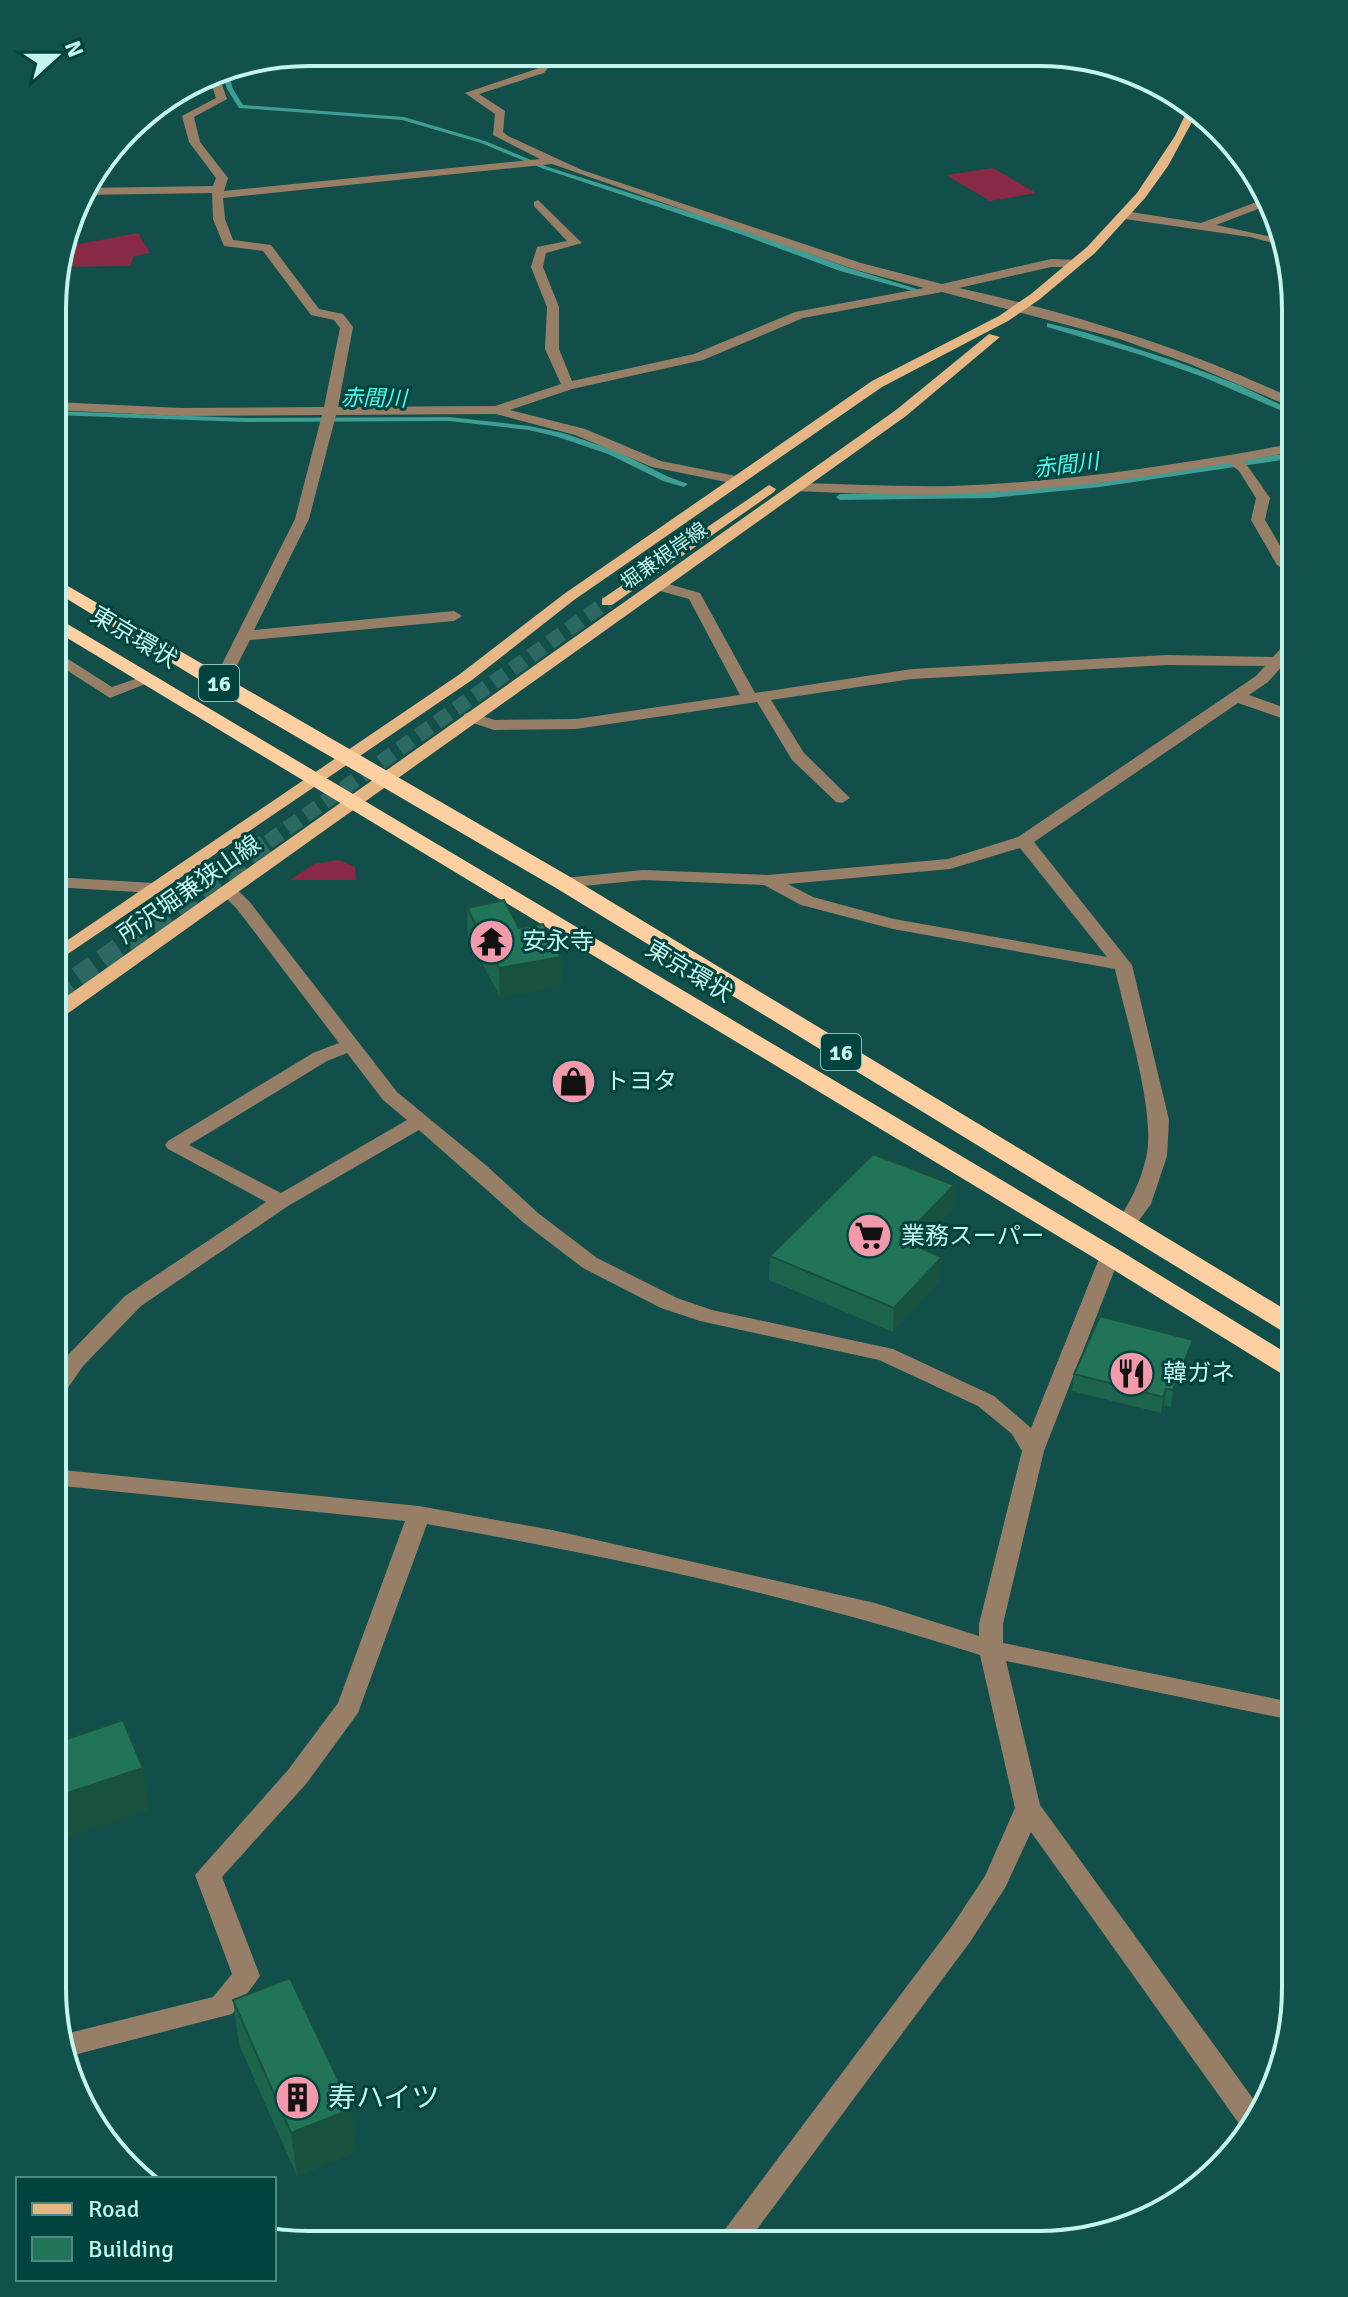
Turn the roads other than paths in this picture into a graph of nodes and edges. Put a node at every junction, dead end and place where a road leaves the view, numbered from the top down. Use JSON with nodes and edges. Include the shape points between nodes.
{"nodes":[{"id":1,"x":544,"y":67,"type":"edge"},
{"id":2,"x":217,"y":85,"type":"edge"},
{"id":3,"x":1189,"y":118,"type":"edge"},
{"id":4,"x":553,"y":161,"type":"junction"},
{"id":5,"x":97,"y":192,"type":"edge"},
{"id":6,"x":218,"y":192,"type":"junction"},
{"id":7,"x":538,"y":204,"type":"dead end"},
{"id":8,"x":1258,"y":205,"type":"edge"},
{"id":9,"x":1125,"y":215,"type":"junction"},
{"id":10,"x":1203,"y":225,"type":"junction"},
{"id":11,"x":1271,"y":240,"type":"edge"},
{"id":12,"x":1075,"y":263,"type":"junction"},
{"id":13,"x":936,"y":290,"type":"junction"},
{"id":14,"x":1020,"y":306,"type":"junction"},
{"id":15,"x":1007,"y":317,"type":"junction"},
{"id":16,"x":973,"y":332,"type":"junction"},
{"id":17,"x":994,"y":337,"type":"junction"},
{"id":18,"x":568,"y":386,"type":"junction"},
{"id":19,"x":1282,"y":399,"type":"edge"},
{"id":20,"x":66,"y":407,"type":"edge"},
{"id":21,"x":496,"y":410,"type":"junction"},
{"id":22,"x":329,"y":416,"type":"junction"},
{"id":23,"x":1282,"y":451,"type":"edge"},
{"id":24,"x":1238,"y":464,"type":"junction"},
{"id":25,"x":736,"y":480,"type":"junction"},
{"id":26,"x":795,"y":487,"type":"junction"},
{"id":27,"x":1282,"y":562,"type":"edge"},
{"id":28,"x":658,"y":586,"type":"junction"},
{"id":29,"x":66,"y":590,"type":"edge"},
{"id":30,"x":591,"y":598,"type":"tunnel mouth"},
{"id":31,"x":607,"y":602,"type":"tunnel mouth"},
{"id":32,"x":454,"y":616,"type":"dead end"},
{"id":33,"x":66,"y":629,"type":"edge"},
{"id":34,"x":244,"y":636,"type":"junction"},
{"id":35,"x":1282,"y":658,"type":"edge"},
{"id":36,"x":1278,"y":662,"type":"junction"},
{"id":37,"x":66,"y":663,"type":"edge"},
{"id":38,"x":150,"y":679,"type":"junction"},
{"id":39,"x":220,"y":684,"type":"junction"},
{"id":40,"x":755,"y":697,"type":"junction"},
{"id":41,"x":1238,"y":697,"type":"junction"},
{"id":42,"x":1282,"y":713,"type":"edge"},
{"id":43,"x":470,"y":717,"type":"junction"},
{"id":44,"x":348,"y":757,"type":"junction"},
{"id":45,"x":313,"y":779,"type":"junction"},
{"id":46,"x":386,"y":779,"type":"junction"},
{"id":47,"x":842,"y":798,"type":"dead end"},
{"id":48,"x":352,"y":803,"type":"junction"},
{"id":49,"x":1024,"y":841,"type":"junction"},
{"id":50,"x":768,"y":880,"type":"junction"},
{"id":51,"x":66,"y":883,"type":"edge"},
{"id":52,"x":564,"y":883,"type":"junction"},
{"id":53,"x":154,"y":888,"type":"junction"},
{"id":54,"x":227,"y":890,"type":"junction"},
{"id":55,"x":66,"y":950,"type":"edge"},
{"id":56,"x":1123,"y":965,"type":"junction"},
{"id":57,"x":66,"y":1006,"type":"edge"},
{"id":58,"x":351,"y":1045,"type":"junction"},
{"id":59,"x":419,"y":1122,"type":"junction"},
{"id":60,"x":281,"y":1202,"type":"junction"},
{"id":61,"x":1125,"y":1225,"type":"junction"},
{"id":62,"x":1110,"y":1256,"type":"junction"},
{"id":63,"x":1281,"y":1319,"type":"edge"},
{"id":64,"x":1281,"y":1362,"type":"edge"},
{"id":65,"x":66,"y":1374,"type":"edge"},
{"id":66,"x":1033,"y":1451,"type":"junction"},
{"id":67,"x":66,"y":1478,"type":"edge"},
{"id":68,"x":419,"y":1514,"type":"junction"},
{"id":69,"x":991,"y":1649,"type":"junction"},
{"id":70,"x":1281,"y":1709,"type":"edge"},
{"id":71,"x":1028,"y":1808,"type":"junction"},
{"id":72,"x":73,"y":2044,"type":"edge"},
{"id":73,"x":1247,"y":2112,"type":"edge"},
{"id":74,"x":743,"y":2231,"type":"edge"}],
"edges":[{"from":1,"to":4,"type":"street","via":[[470,93],[501,113],[497,133]]},
{"from":2,"to":6,"type":"street","via":[[222,99],[188,116],[188,126],[194,145],[222,178]]},
{"from":3,"to":9,"type":"main road","name":"堀兼根岸線","via":[[1172,155]]},
{"from":4,"to":6,"type":"street"},
{"from":4,"to":13,"type":"street"},
{"from":5,"to":6,"type":"street"},
{"from":6,"to":22,"type":"street","via":[[216,217],[228,243],[267,248],[315,312],[338,317],[347,327]]},
{"from":7,"to":18,"type":"street","via":[[576,243],[541,250],[537,267],[553,307],[552,349]]},
{"from":8,"to":10,"type":"street"},
{"from":9,"to":10,"type":"street"},
{"from":9,"to":12,"type":"main road","name":"堀兼根岸線"},
{"from":10,"to":11,"type":"street"},
{"from":12,"to":13,"type":"street","via":[[1051,263]]},
{"from":12,"to":14,"type":"main road","name":"堀兼根岸線"},
{"from":13,"to":14,"type":"street"},
{"from":13,"to":18,"type":"street","via":[[800,315],[698,357]]},
{"from":14,"to":15,"type":"main road","name":"堀兼根岸線"},
{"from":14,"to":19,"type":"street","via":[[1203,365]]},
{"from":15,"to":16,"type":"main road","name":"堀兼根岸線"},
{"from":15,"to":17,"type":"main road","name":"堀兼根岸線"},
{"from":16,"to":25,"type":"main road","name":"堀兼根岸線","via":[[877,384]]},
{"from":16,"to":30,"type":"main road","name":"堀兼根岸線"},
{"from":17,"to":26,"type":"main road","name":"堀兼根岸線","via":[[901,413]]},
{"from":17,"to":31,"type":"main road","name":"堀兼根岸線"},
{"from":18,"to":21,"type":"street"},
{"from":20,"to":22,"type":"street"},
{"from":21,"to":22,"type":"street"},
{"from":21,"to":25,"type":"street","via":[[580,432],[657,464]]},
{"from":22,"to":34,"type":"street","via":[[302,519]]},
{"from":23,"to":24,"type":"street"},
{"from":24,"to":26,"type":"street","via":[[954,490]]},
{"from":24,"to":27,"type":"street","via":[[1263,498],[1258,520]]},
{"from":25,"to":44,"type":"main road","name":"堀兼根岸線"},
{"from":26,"to":28,"type":"main road","name":"堀兼根岸線"},
{"from":28,"to":40,"type":"street","via":[[695,596]]},
{"from":28,"to":43,"type":"main road","name":"堀兼根岸線"},
{"from":29,"to":39,"type":"highway","name":"東京環状","number":"16"},
{"from":32,"to":34,"type":"street"},
{"from":33,"to":38,"type":"highway","name":"東京環状","number":"16"},
{"from":34,"to":39,"type":"street"},
{"from":35,"to":36,"type":"street"},
{"from":36,"to":40,"type":"street","via":[[1016,666],[912,674]]},
{"from":36,"to":41,"type":"street"},
{"from":37,"to":38,"type":"street","via":[[110,693]]},
{"from":38,"to":45,"type":"highway","name":"東京環状","number":"16"},
{"from":39,"to":44,"type":"highway","name":"東京環状","number":"16"},
{"from":40,"to":43,"type":"street","via":[[576,724],[494,725]]},
{"from":40,"to":47,"type":"street","via":[[798,756]]},
{"from":41,"to":42,"type":"street"},
{"from":41,"to":49,"type":"street"},
{"from":43,"to":46,"type":"main road","name":"堀兼根岸線"},
{"from":44,"to":45,"type":"main road","name":"所沢堀兼狭山線"},
{"from":44,"to":46,"type":"highway","name":"東京環状","number":"16"},
{"from":45,"to":48,"type":"highway","name":"東京環状","number":"16"},
{"from":45,"to":53,"type":"main road","name":"所沢堀兼狭山線"},
{"from":46,"to":48,"type":"main road","name":"堀兼根岸線"},
{"from":46,"to":52,"type":"highway","name":"東京環状","number":"16"},
{"from":48,"to":54,"type":"main road","name":"所沢堀兼狭山線"},
{"from":48,"to":62,"type":"highway","name":"東京環状","number":"16"},
{"from":49,"to":50,"type":"street","via":[[950,864]]},
{"from":49,"to":56,"type":"street"},
{"from":50,"to":52,"type":"street","via":[[643,875]]},
{"from":50,"to":56,"type":"street","via":[[807,901],[893,924]]},
{"from":51,"to":53,"type":"street"},
{"from":52,"to":61,"type":"highway","name":"東京環状","number":"16"},
{"from":53,"to":55,"type":"main road","name":"所沢堀兼狭山線"},
{"from":54,"to":57,"type":"main road","name":"所沢堀兼狭山線"},
{"from":54,"to":58,"type":"street"},
{"from":56,"to":61,"type":"street","via":[[1159,1120],[1157,1156],[1141,1204]]},
{"from":58,"to":59,"type":"street","via":[[390,1096]]},
{"from":58,"to":60,"type":"street","via":[[320,1057],[175,1145]]},
{"from":59,"to":60,"type":"street"},
{"from":59,"to":66,"type":"street","via":[[531,1218],[628,1285],[708,1316],[885,1354],[986,1401],[1020,1429]]},
{"from":60,"to":65,"type":"street","via":[[133,1301]]},
{"from":61,"to":63,"type":"highway","name":"東京環状","number":"16"},
{"from":62,"to":64,"type":"highway","name":"東京環状","number":"16"},
{"from":62,"to":66,"type":"street"},
{"from":66,"to":69,"type":"street","via":[[991,1624]]},
{"from":67,"to":68,"type":"street"},
{"from":68,"to":69,"type":"street","via":[[552,1538],[845,1605]]},
{"from":68,"to":72,"type":"street","via":[[349,1706],[297,1777],[208,1875],[246,1976],[235,1993],[222,2006]]},
{"from":69,"to":70,"type":"street"},
{"from":69,"to":71,"type":"street"},
{"from":71,"to":73,"type":"street"},
{"from":71,"to":74,"type":"street","via":[[996,1881],[961,1934]]}]}
